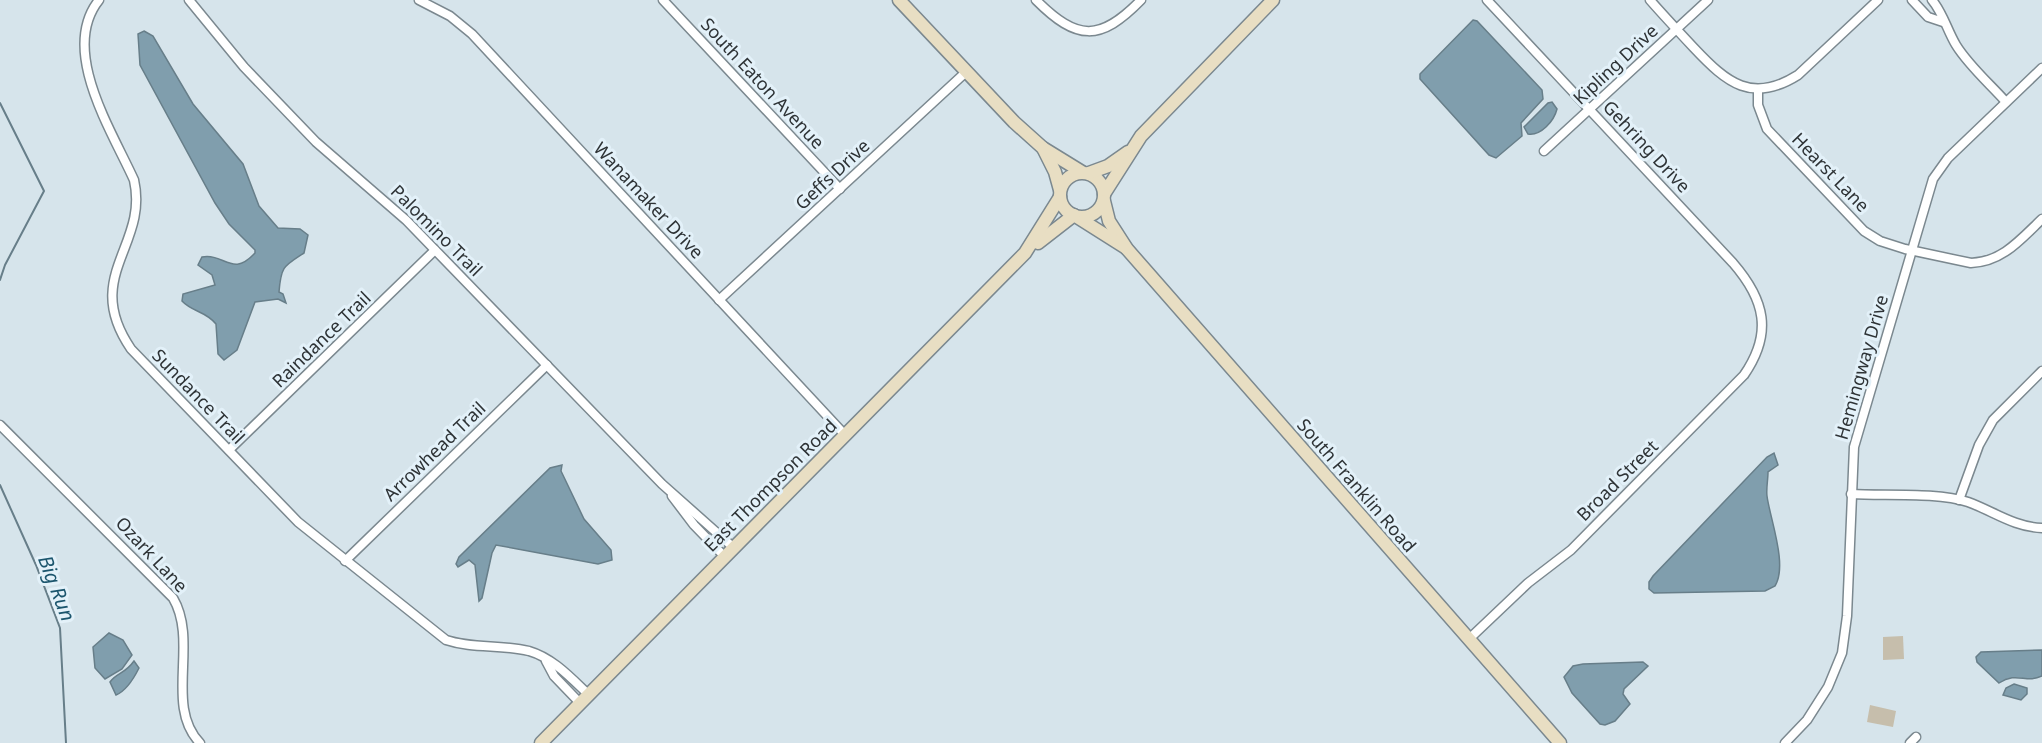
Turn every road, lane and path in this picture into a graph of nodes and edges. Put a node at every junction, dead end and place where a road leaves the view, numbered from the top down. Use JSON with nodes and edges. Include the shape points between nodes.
{"nodes":[{"id":1,"x":99,"y":0,"type":"edge"},
{"id":2,"x":189,"y":0,"type":"edge"},
{"id":3,"x":419,"y":0,"type":"edge"},
{"id":4,"x":663,"y":0,"type":"edge"},
{"id":5,"x":899,"y":0,"type":"edge"},
{"id":6,"x":1036,"y":0,"type":"edge"},
{"id":7,"x":1141,"y":0,"type":"edge"},
{"id":8,"x":1274,"y":0,"type":"edge"},
{"id":9,"x":1486,"y":0,"type":"edge"},
{"id":10,"x":1650,"y":0,"type":"edge"},
{"id":11,"x":1708,"y":0,"type":"edge"},
{"id":12,"x":1878,"y":0,"type":"edge"},
{"id":13,"x":1912,"y":0,"type":"edge"},
{"id":14,"x":1932,"y":0,"type":"edge"},
{"id":15,"x":1943,"y":22,"type":"junction"},
{"id":16,"x":1677,"y":29,"type":"junction"},
{"id":17,"x":2042,"y":68,"type":"edge"},
{"id":18,"x":966,"y":72,"type":"junction"},
{"id":19,"x":1758,"y":90,"type":"junction"},
{"id":20,"x":2006,"y":102,"type":"junction"},
{"id":21,"x":1590,"y":109,"type":"junction"},
{"id":22,"x":1043,"y":148,"type":"junction"},
{"id":23,"x":1131,"y":149,"type":"junction"},
{"id":24,"x":1544,"y":152,"type":"dead end"},
{"id":25,"x":1086,"y":173,"type":"junction"},
{"id":26,"x":840,"y":189,"type":"junction"},
{"id":27,"x":1060,"y":194,"type":"junction"},
{"id":28,"x":1104,"y":197,"type":"junction"},
{"id":29,"x":1075,"y":216,"type":"junction"},
{"id":30,"x":2042,"y":219,"type":"edge"},
{"id":31,"x":1127,"y":249,"type":"junction"},
{"id":32,"x":435,"y":250,"type":"junction"},
{"id":33,"x":1912,"y":251,"type":"junction"},
{"id":34,"x":1025,"y":253,"type":"junction"},
{"id":35,"x":719,"y":300,"type":"junction"},
{"id":36,"x":1763,"y":326,"type":"joint"},
{"id":37,"x":547,"y":365,"type":"junction"},
{"id":38,"x":2042,"y":371,"type":"edge"},
{"id":39,"x":0,"y":425,"type":"edge"},
{"id":40,"x":845,"y":435,"type":"junction"},
{"id":41,"x":229,"y":450,"type":"junction"},
{"id":42,"x":1851,"y":494,"type":"junction"},
{"id":43,"x":1959,"y":500,"type":"junction"},
{"id":44,"x":2042,"y":528,"type":"edge"},
{"id":45,"x":730,"y":552,"type":"junction"},
{"id":46,"x":345,"y":561,"type":"junction"},
{"id":47,"x":1469,"y":639,"type":"junction"},
{"id":48,"x":584,"y":699,"type":"junction"},
{"id":49,"x":200,"y":743,"type":"edge"},
{"id":50,"x":541,"y":743,"type":"edge"},
{"id":51,"x":1560,"y":743,"type":"edge"},
{"id":52,"x":1785,"y":743,"type":"edge"}],
"edges":[{"from":1,"to":41,"type":"street","name":"Sundance Trail","via":[[84,37],[84,61],[137,193],[136,209],[112,281],[112,313],[131,349]]},
{"from":2,"to":32,"type":"street","name":"Palomino Trail","via":[[240,63],[316,142]]},
{"from":3,"to":35,"type":"street","name":"Wanamaker Drive","via":[[450,16],[472,34]]},
{"from":4,"to":26,"type":"street","name":"South Eaton Avenue"},
{"from":5,"to":18,"type":"main road"},
{"from":6,"to":7,"type":"street","via":[[1056,20],[1085,33],[1101,31],[1117,22]]},
{"from":8,"to":23,"type":"main road"},
{"from":9,"to":21,"type":"street","name":"Gehring Drive"},
{"from":10,"to":16,"type":"street"},
{"from":11,"to":16,"type":"street","name":"Kipling Drive"},
{"from":12,"to":19,"type":"street","via":[[1798,75]]},
{"from":13,"to":15,"type":"street","via":[[1928,17]]},
{"from":14,"to":15,"type":"street"},
{"from":15,"to":20,"type":"street","via":[[1958,48]]},
{"from":16,"to":19,"type":"street","via":[[1717,72],[1731,82]]},
{"from":16,"to":21,"type":"street","name":"Kipling Drive"},
{"from":17,"to":20,"type":"street","name":"Hemingway Drive"},
{"from":18,"to":22,"type":"main road"},
{"from":18,"to":26,"type":"street","name":"Geffs Drive"},
{"from":19,"to":33,"type":"street","name":"Hearst Lane","via":[[1758,105],[1767,129],[1845,212],[1880,241]]},
{"from":20,"to":33,"type":"street","name":"Hemingway Drive","via":[[1948,158],[1933,179]]},
{"from":21,"to":24,"type":"street","name":"Kipling Drive"},
{"from":21,"to":36,"type":"street","name":"Gehring Drive","via":[[1746,278],[1758,299]]},
{"from":22,"to":25,"type":"main road"},
{"from":22,"to":27,"type":"main road"},
{"from":23,"to":25,"type":"main road","via":[[1108,166]]},
{"from":23,"to":28,"type":"main road"},
{"from":25,"to":27,"type":"main road","via":[[1069,176]]},
{"from":25,"to":28,"type":"main road","via":[[1100,181]]},
{"from":26,"to":35,"type":"street","name":"Geffs Drive"},
{"from":27,"to":29,"type":"main road","via":[[1063,207]]},
{"from":27,"to":34,"type":"main road","name":"East Thompson Road"},
{"from":28,"to":29,"type":"main road","via":[[1093,214]]},
{"from":28,"to":31,"type":"main road","name":"South Franklin Road","via":[[1109,221]]},
{"from":29,"to":31,"type":"main road","name":"South Franklin Road"},
{"from":29,"to":34,"type":"main road","name":"East Thompson Road"},
{"from":30,"to":33,"type":"street","name":"Hearst Lane","via":[[2006,253],[1983,263]]},
{"from":31,"to":47,"type":"main road","name":"South Franklin Road"},
{"from":32,"to":37,"type":"street","name":"Palomino Trail"},
{"from":32,"to":41,"type":"street","name":"Raindance Trail"},
{"from":33,"to":42,"type":"street","name":"Hemingway Drive","via":[[1854,447]]},
{"from":34,"to":40,"type":"main road","name":"East Thompson Road"},
{"from":35,"to":40,"type":"street","name":"Wanamaker Drive"},
{"from":36,"to":47,"type":"street","name":"Broad Street","via":[[1757,351],[1744,375],[1571,550],[1528,583]]},
{"from":37,"to":45,"type":"street","name":"Palomino Trail","via":[[662,484],[694,525]]},
{"from":37,"to":46,"type":"street","name":"Arrowhead Trail"},
{"from":38,"to":43,"type":"street","via":[[1993,420],[1978,445]]},
{"from":39,"to":49,"type":"street","name":"Ozark Lane","via":[[173,598],[182,613],[184,627],[183,708]]},
{"from":40,"to":45,"type":"main road","name":"East Thompson Road"},
{"from":41,"to":46,"type":"street","name":"Sundance Trail","via":[[298,522]]},
{"from":42,"to":43,"type":"street"},
{"from":42,"to":52,"type":"street","name":"Hemingway Drive","via":[[1842,653],[1828,687],[1807,720]]},
{"from":43,"to":44,"type":"street","via":[[2019,525]]},
{"from":45,"to":48,"type":"main road","name":"East Thompson Road"},
{"from":46,"to":48,"type":"street","name":"Sundance Trail","via":[[446,640],[530,651],[546,661],[554,676]]},
{"from":47,"to":51,"type":"main road","name":"South Franklin Road"},
{"from":48,"to":50,"type":"main road","name":"East Thompson Road"}]}
